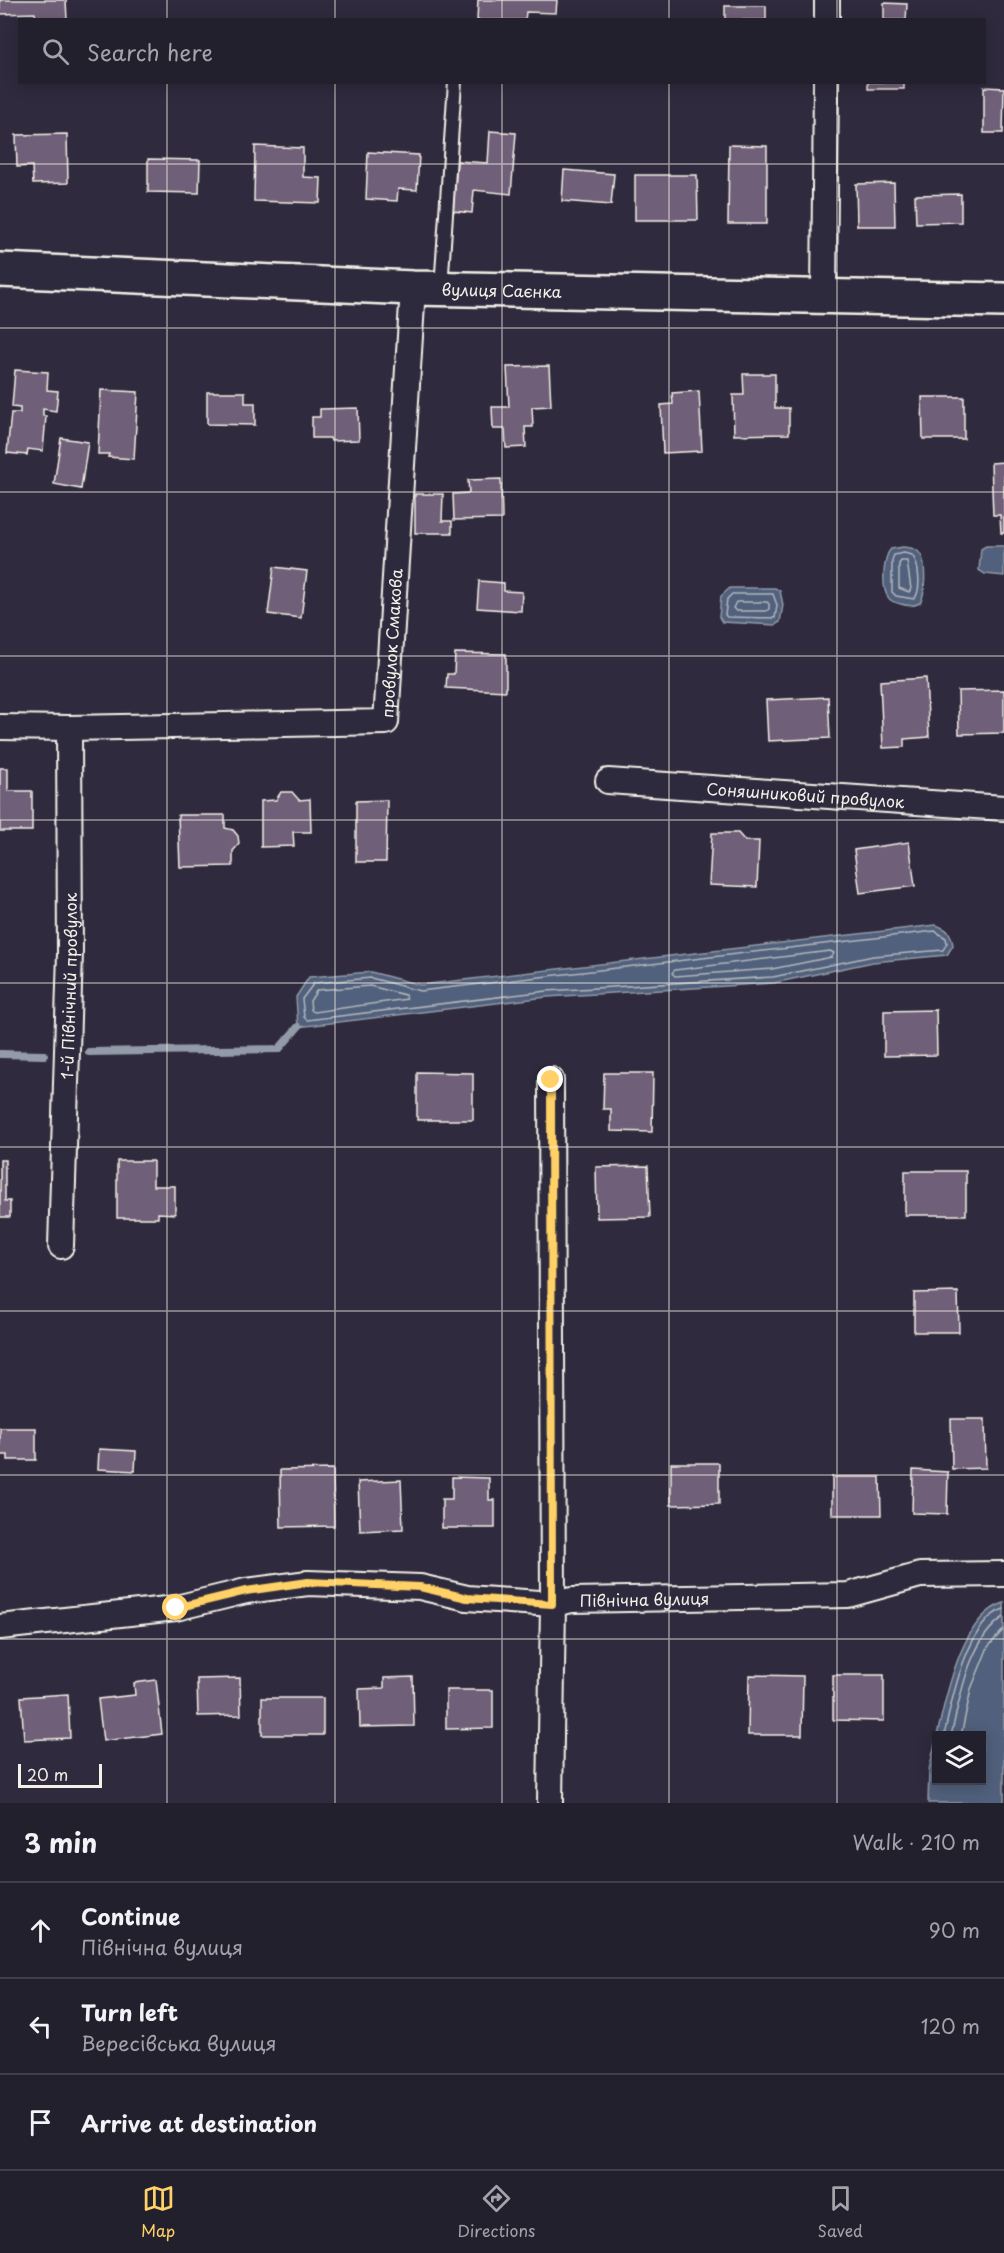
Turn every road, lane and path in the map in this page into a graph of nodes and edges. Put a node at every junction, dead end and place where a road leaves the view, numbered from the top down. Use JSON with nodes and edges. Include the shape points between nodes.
{"nodes":[{"id":1,"x":827,"y":0,"type":"edge"},
{"id":2,"x":827,"y":18,"type":"edge"},
{"id":3,"x":455,"y":84,"type":"edge"},
{"id":4,"x":826,"y":84,"type":"edge"},
{"id":5,"x":0,"y":270,"type":"edge"},
{"id":6,"x":427,"y":288,"type":"junction"},
{"id":7,"x":824,"y":296,"type":"junction"},
{"id":8,"x":1004,"y":300,"type":"edge"},
{"id":9,"x":0,"y":727,"type":"edge"},
{"id":10,"x":69,"y":728,"type":"junction"},
{"id":11,"x":608,"y":781,"type":"dead end"},
{"id":12,"x":1004,"y":808,"type":"edge"},
{"id":13,"x":551,"y":1080,"type":"dead end"},
{"id":14,"x":61,"y":1246,"type":"dead end"},
{"id":15,"x":1004,"y":1574,"type":"edge"},
{"id":16,"x":552,"y":1604,"type":"junction"},
{"id":17,"x":0,"y":1628,"type":"edge"},
{"id":18,"x":550,"y":1803,"type":"edge"}],
"edges":[{"from":1,"to":2,"type":"street"},
{"from":3,"to":6,"type":"lane"},
{"from":4,"to":7,"type":"street"},
{"from":5,"to":6,"type":"street","name":"вулиця Саєнка"},
{"from":6,"to":7,"type":"street","name":"вулиця Саєнка"},
{"from":6,"to":10,"type":"street","name":"провулок Смакова","via":[[386,722]]},
{"from":7,"to":8,"type":"street","name":"вулиця Саєнка"},
{"from":9,"to":10,"type":"street","name":"провулок Смакова"},
{"from":10,"to":14,"type":"street","name":"1-й Північний провулок","via":[[70,953]]},
{"from":11,"to":12,"type":"street","name":"Соняшниковий провулок"},
{"from":13,"to":16,"type":"street"},
{"from":15,"to":16,"type":"street","name":"Північна вулиця","via":[[920,1575],[848,1595],[572,1600]]},
{"from":16,"to":17,"type":"street","name":"Північна вулиця","via":[[467,1598],[420,1587],[308,1582],[246,1591],[176,1608]]},
{"from":16,"to":18,"type":"street"}]}
